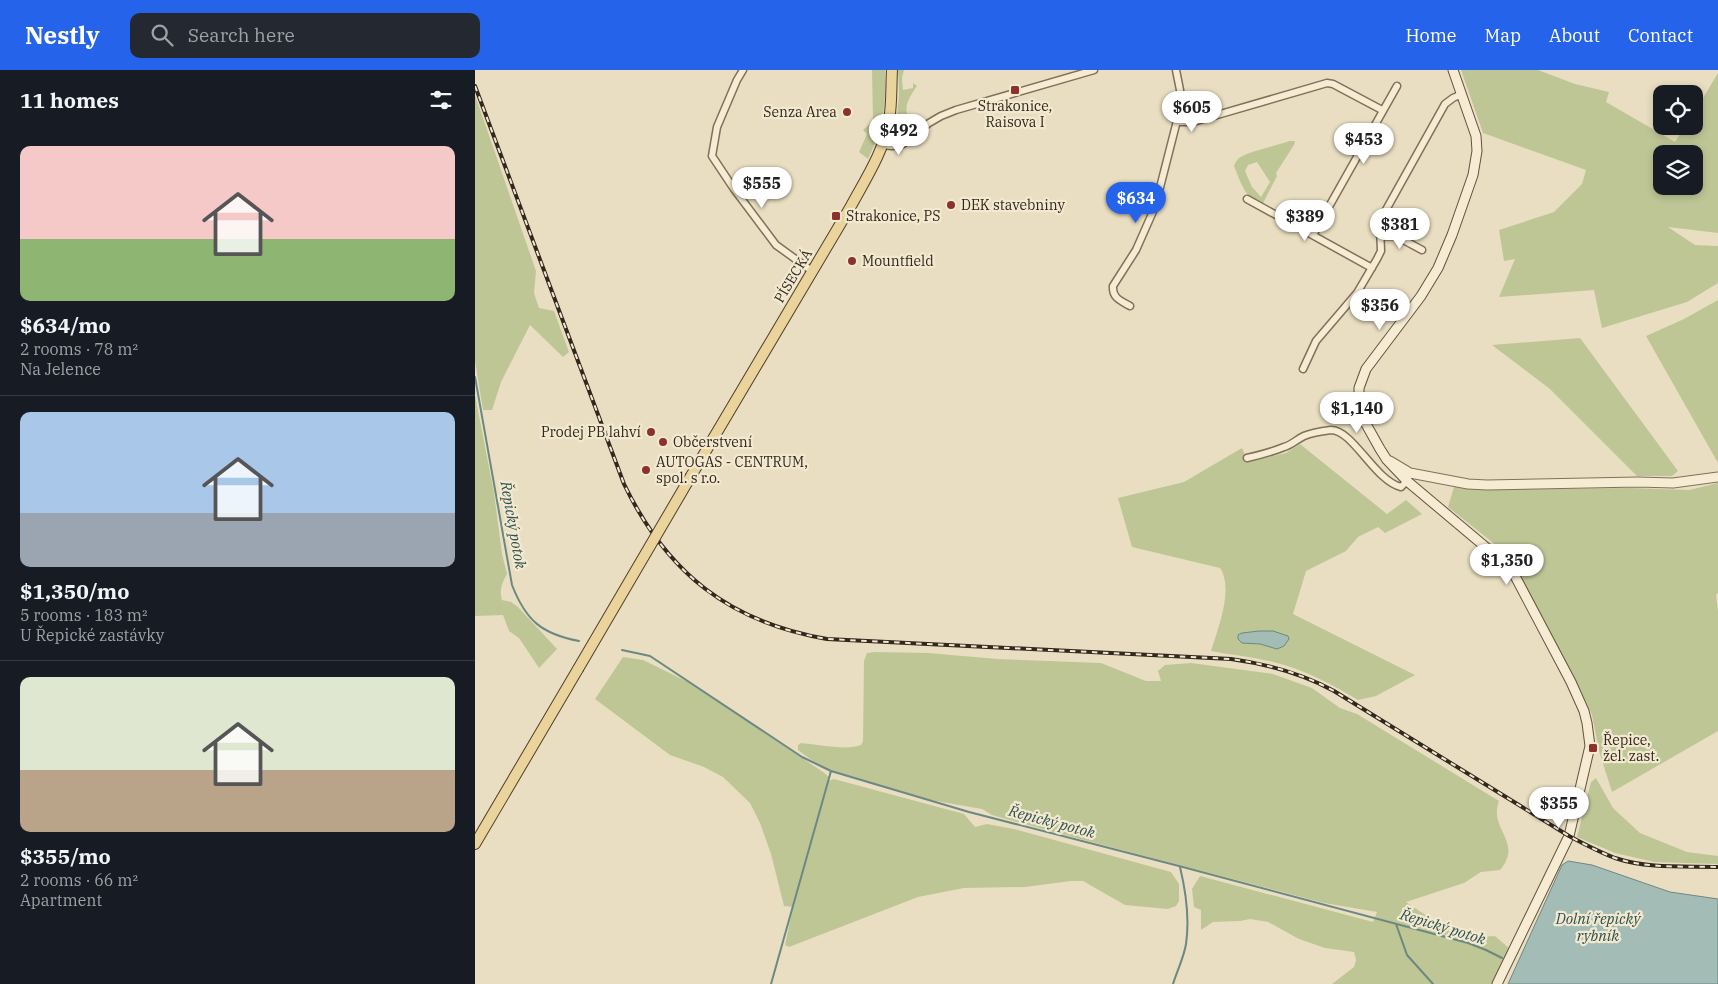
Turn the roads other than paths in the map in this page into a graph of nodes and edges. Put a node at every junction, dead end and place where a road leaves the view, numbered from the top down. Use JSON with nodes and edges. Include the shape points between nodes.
{"nodes":[{"id":1,"x":743,"y":70,"type":"edge"},
{"id":2,"x":1094,"y":70,"type":"edge"},
{"id":3,"x":1176,"y":70,"type":"edge"},
{"id":4,"x":1453,"y":70,"type":"edge"},
{"id":5,"x":891,"y":74,"type":"edge"},
{"id":6,"x":1397,"y":86,"type":"dead end"},
{"id":7,"x":1462,"y":94,"type":"junction"},
{"id":8,"x":1382,"y":110,"type":"junction"},
{"id":9,"x":1178,"y":122,"type":"junction"},
{"id":10,"x":887,"y":132,"type":"junction"},
{"id":11,"x":907,"y":140,"type":"junction"},
{"id":12,"x":882,"y":145,"type":"junction"},
{"id":13,"x":1247,"y":199,"type":"dead end"},
{"id":14,"x":1313,"y":235,"type":"junction"},
{"id":15,"x":1380,"y":236,"type":"junction"},
{"id":16,"x":1422,"y":250,"type":"dead end"},
{"id":17,"x":1372,"y":268,"type":"junction"},
{"id":18,"x":809,"y":269,"type":"junction"},
{"id":19,"x":1130,"y":306,"type":"dead end"},
{"id":20,"x":1303,"y":369,"type":"dead end"},
{"id":21,"x":1247,"y":458,"type":"dead end"},
{"id":22,"x":1409,"y":477,"type":"junction"},
{"id":23,"x":1718,"y":477,"type":"edge"},
{"id":24,"x":475,"y":844,"type":"edge"},
{"id":25,"x":1497,"y":984,"type":"edge"}],
"edges":[{"from":1,"to":18,"type":"street","name":"PÍSECKÁ","via":[[717,126],[712,156],[773,241]]},
{"from":2,"to":11,"type":"street","via":[[956,110],[929,123]]},
{"from":3,"to":9,"type":"street","via":[[1181,98]]},
{"from":4,"to":7,"type":"main road"},
{"from":5,"to":10,"type":"main road","name":"PÍSECKÁ"},
{"from":6,"to":8,"type":"street"},
{"from":7,"to":15,"type":"street","via":[[1445,104],[1382,217]]},
{"from":7,"to":22,"type":"main road","via":[[1477,144],[1476,164],[1464,201],[1438,268],[1366,370],[1359,388],[1362,415],[1387,460]]},
{"from":8,"to":9,"type":"street","via":[[1327,83],[1193,122]]},
{"from":8,"to":14,"type":"street"},
{"from":9,"to":19,"type":"street","via":[[1155,207],[1136,250],[1113,286],[1116,297]]},
{"from":10,"to":11,"type":"street"},
{"from":10,"to":12,"type":"main road","name":"PÍSECKÁ"},
{"from":11,"to":12,"type":"street","via":[[897,146]]},
{"from":12,"to":18,"type":"main road","name":"PÍSECKÁ","via":[[861,188]]},
{"from":13,"to":14,"type":"street"},
{"from":14,"to":17,"type":"street"},
{"from":15,"to":16,"type":"street","via":[[1396,236]]},
{"from":15,"to":17,"type":"street","via":[[1379,255]]},
{"from":17,"to":20,"type":"street","via":[[1357,293],[1316,340]]},
{"from":18,"to":24,"type":"main road","name":"PÍSECKÁ","bridge":true},
{"from":21,"to":22,"type":"street","via":[[1287,447],[1305,435],[1338,431],[1394,485],[1401,487]]},
{"from":22,"to":23,"type":"main road","via":[[1487,485],[1673,483]]},
{"from":22,"to":25,"type":"main road","via":[[1507,565],[1584,711],[1590,746],[1571,831]]}]}
